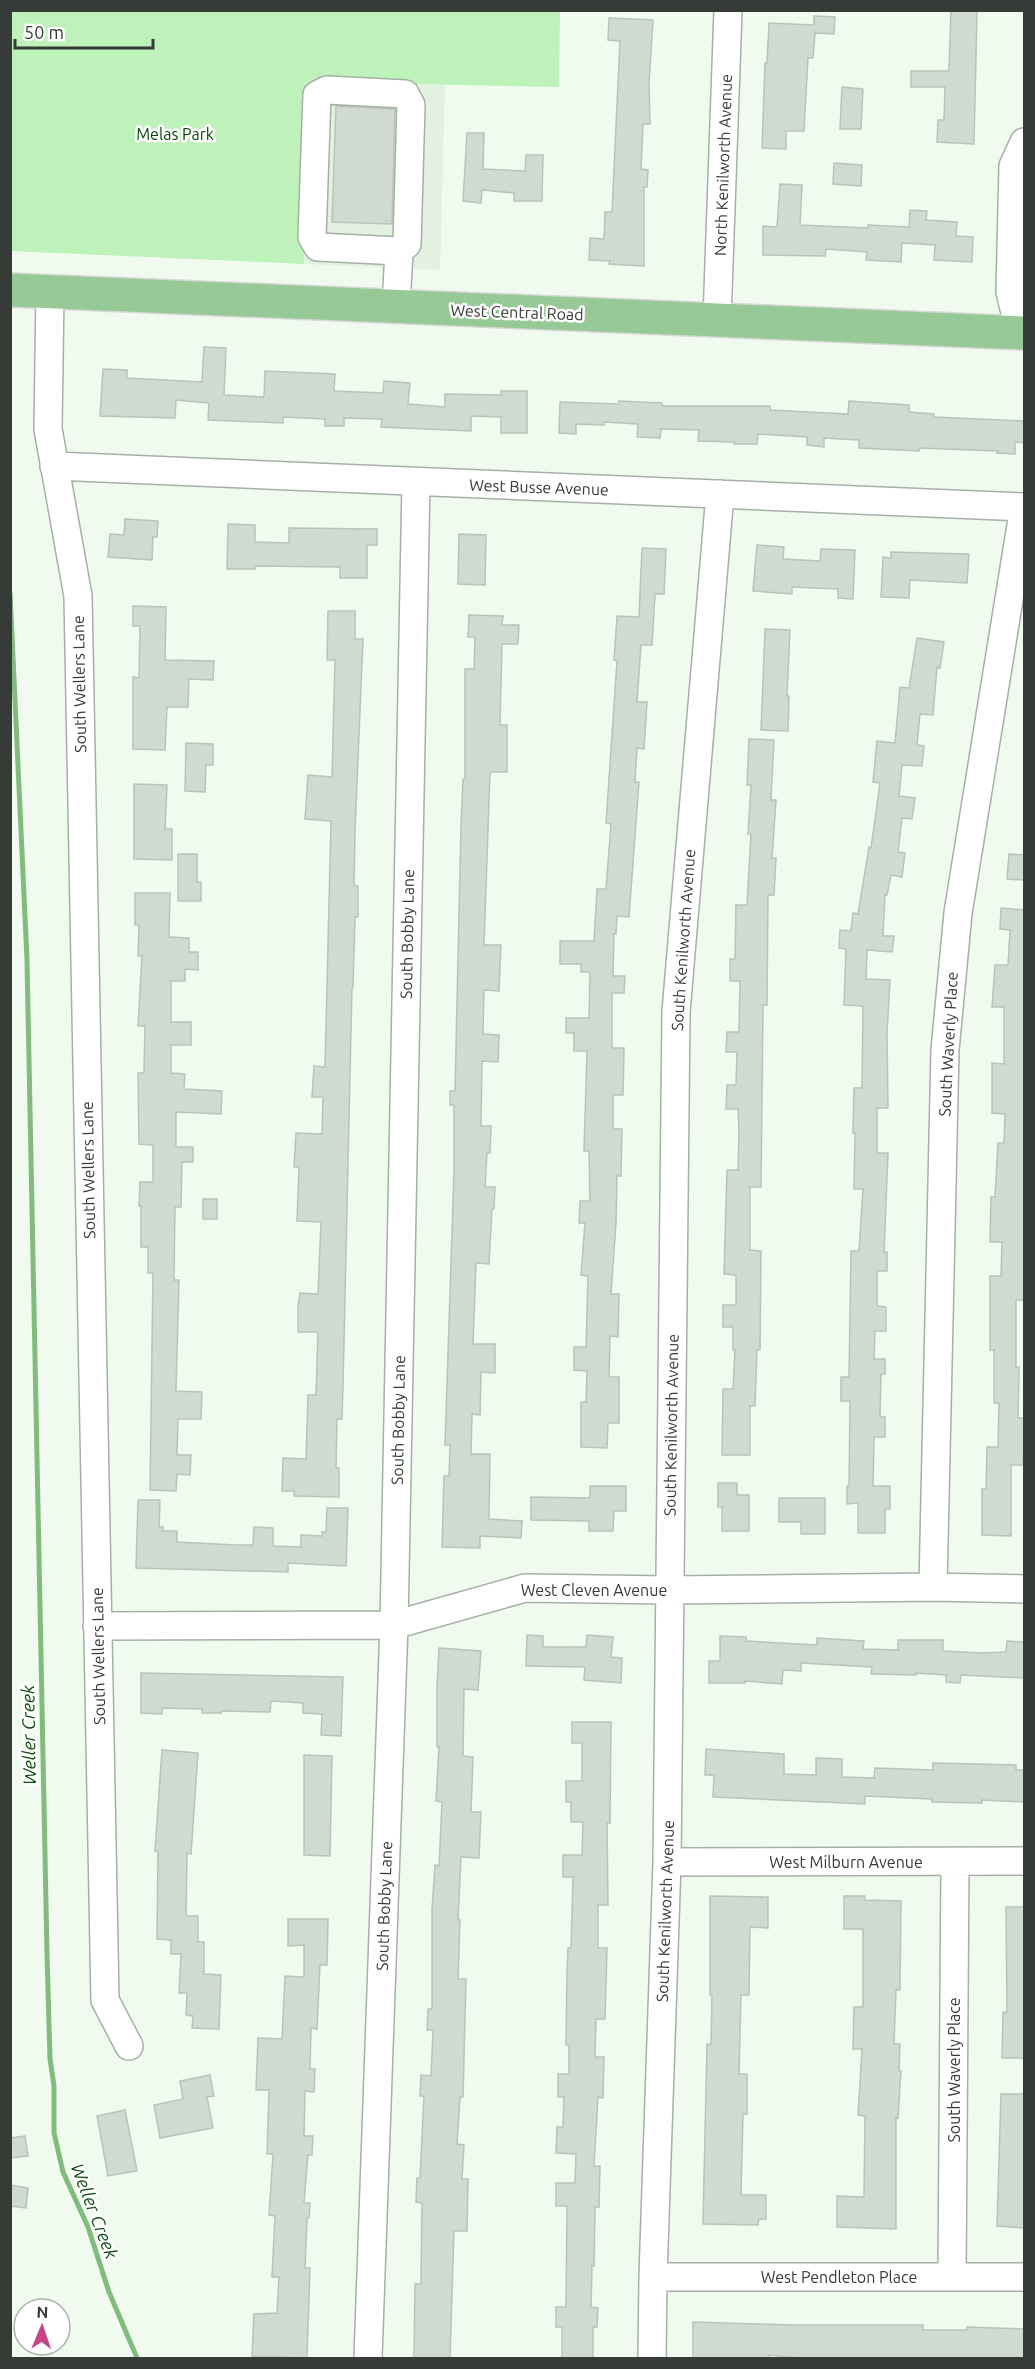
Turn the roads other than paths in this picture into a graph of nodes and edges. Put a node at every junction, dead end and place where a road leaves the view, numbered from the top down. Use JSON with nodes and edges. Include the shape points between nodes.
{"nodes":[{"id":1,"x":729,"y":10,"type":"edge"},
{"id":2,"x":1024,"y":142,"type":"edge"},
{"id":3,"x":399,"y":251,"type":"junction"},
{"id":4,"x":10,"y":290,"type":"edge"},
{"id":5,"x":50,"y":291,"type":"junction"},
{"id":6,"x":396,"y":307,"type":"junction"},
{"id":7,"x":717,"y":320,"type":"junction"},
{"id":8,"x":1023,"y":329,"type":"edge"},
{"id":9,"x":54,"y":466,"type":"junction"},
{"id":10,"x":416,"y":482,"type":"junction"},
{"id":11,"x":720,"y":494,"type":"junction"},
{"id":12,"x":1024,"y":507,"type":"edge"},
{"id":13,"x":933,"y":1587,"type":"junction"},
{"id":14,"x":1024,"y":1588,"type":"edge"},
{"id":15,"x":669,"y":1590,"type":"junction"},
{"id":16,"x":97,"y":1626,"type":"junction"},
{"id":17,"x":394,"y":1626,"type":"junction"},
{"id":18,"x":1024,"y":1861,"type":"edge"},
{"id":19,"x":667,"y":1862,"type":"junction"},
{"id":20,"x":955,"y":1862,"type":"junction"},
{"id":21,"x":129,"y":2046,"type":"dead end"},
{"id":22,"x":653,"y":2277,"type":"junction"},
{"id":23,"x":952,"y":2277,"type":"junction"},
{"id":24,"x":1024,"y":2277,"type":"edge"},
{"id":25,"x":368,"y":2358,"type":"edge"},
{"id":26,"x":652,"y":2358,"type":"edge"}],
"edges":[{"from":1,"to":7,"type":"street","name":"North Kenilworth Avenue"},
{"from":2,"to":8,"type":"street","via":[[1013,166],[1010,292]]},
{"from":3,"to":3,"type":"street","via":[[407,244],[411,105],[405,94],[327,90],[317,95],[312,237],[318,247]]},
{"from":3,"to":6,"type":"street"},
{"from":4,"to":5,"type":"main road","name":"West Central Road"},
{"from":5,"to":6,"type":"main road","name":"West Central Road"},
{"from":5,"to":9,"type":"street","name":"South Wellers Lane","via":[[48,429]]},
{"from":6,"to":7,"type":"main road","name":"West Central Road"},
{"from":7,"to":8,"type":"main road","name":"West Central Road"},
{"from":9,"to":10,"type":"street","name":"West Busse Avenue"},
{"from":9,"to":16,"type":"street","name":"South Wellers Lane","via":[[78,596]]},
{"from":10,"to":11,"type":"street","name":"West Busse Avenue"},
{"from":10,"to":17,"type":"street","name":"South Bobby Lane"},
{"from":11,"to":12,"type":"street","name":"West Busse Avenue"},
{"from":11,"to":15,"type":"street","name":"South Kenilworth Avenue","via":[[676,1012]]},
{"from":12,"to":13,"type":"street","name":"South Waverly Place","via":[[958,913],[945,1050]]},
{"from":13,"to":14,"type":"street","name":"West Cleven Avenue"},
{"from":13,"to":15,"type":"street","name":"West Cleven Avenue"},
{"from":15,"to":17,"type":"street","name":"West Cleven Avenue","via":[[525,1588]]},
{"from":15,"to":19,"type":"street","name":"South Kenilworth Avenue"},
{"from":16,"to":17,"type":"street","name":"West Cleven Avenue"},
{"from":16,"to":21,"type":"street","name":"South Wellers Lane","via":[[105,2000]]},
{"from":17,"to":25,"type":"street","name":"South Bobby Lane"},
{"from":18,"to":20,"type":"street","name":"West Milburn Avenue"},
{"from":19,"to":20,"type":"street","name":"West Milburn Avenue"},
{"from":19,"to":22,"type":"street","name":"South Kenilworth Avenue"},
{"from":20,"to":23,"type":"street","name":"South Waverly Place"},
{"from":22,"to":23,"type":"street","name":"West Pendleton Place"},
{"from":22,"to":26,"type":"street","name":"South Kenilworth Avenue"},
{"from":23,"to":24,"type":"street","name":"West Pendleton Place"}]}
